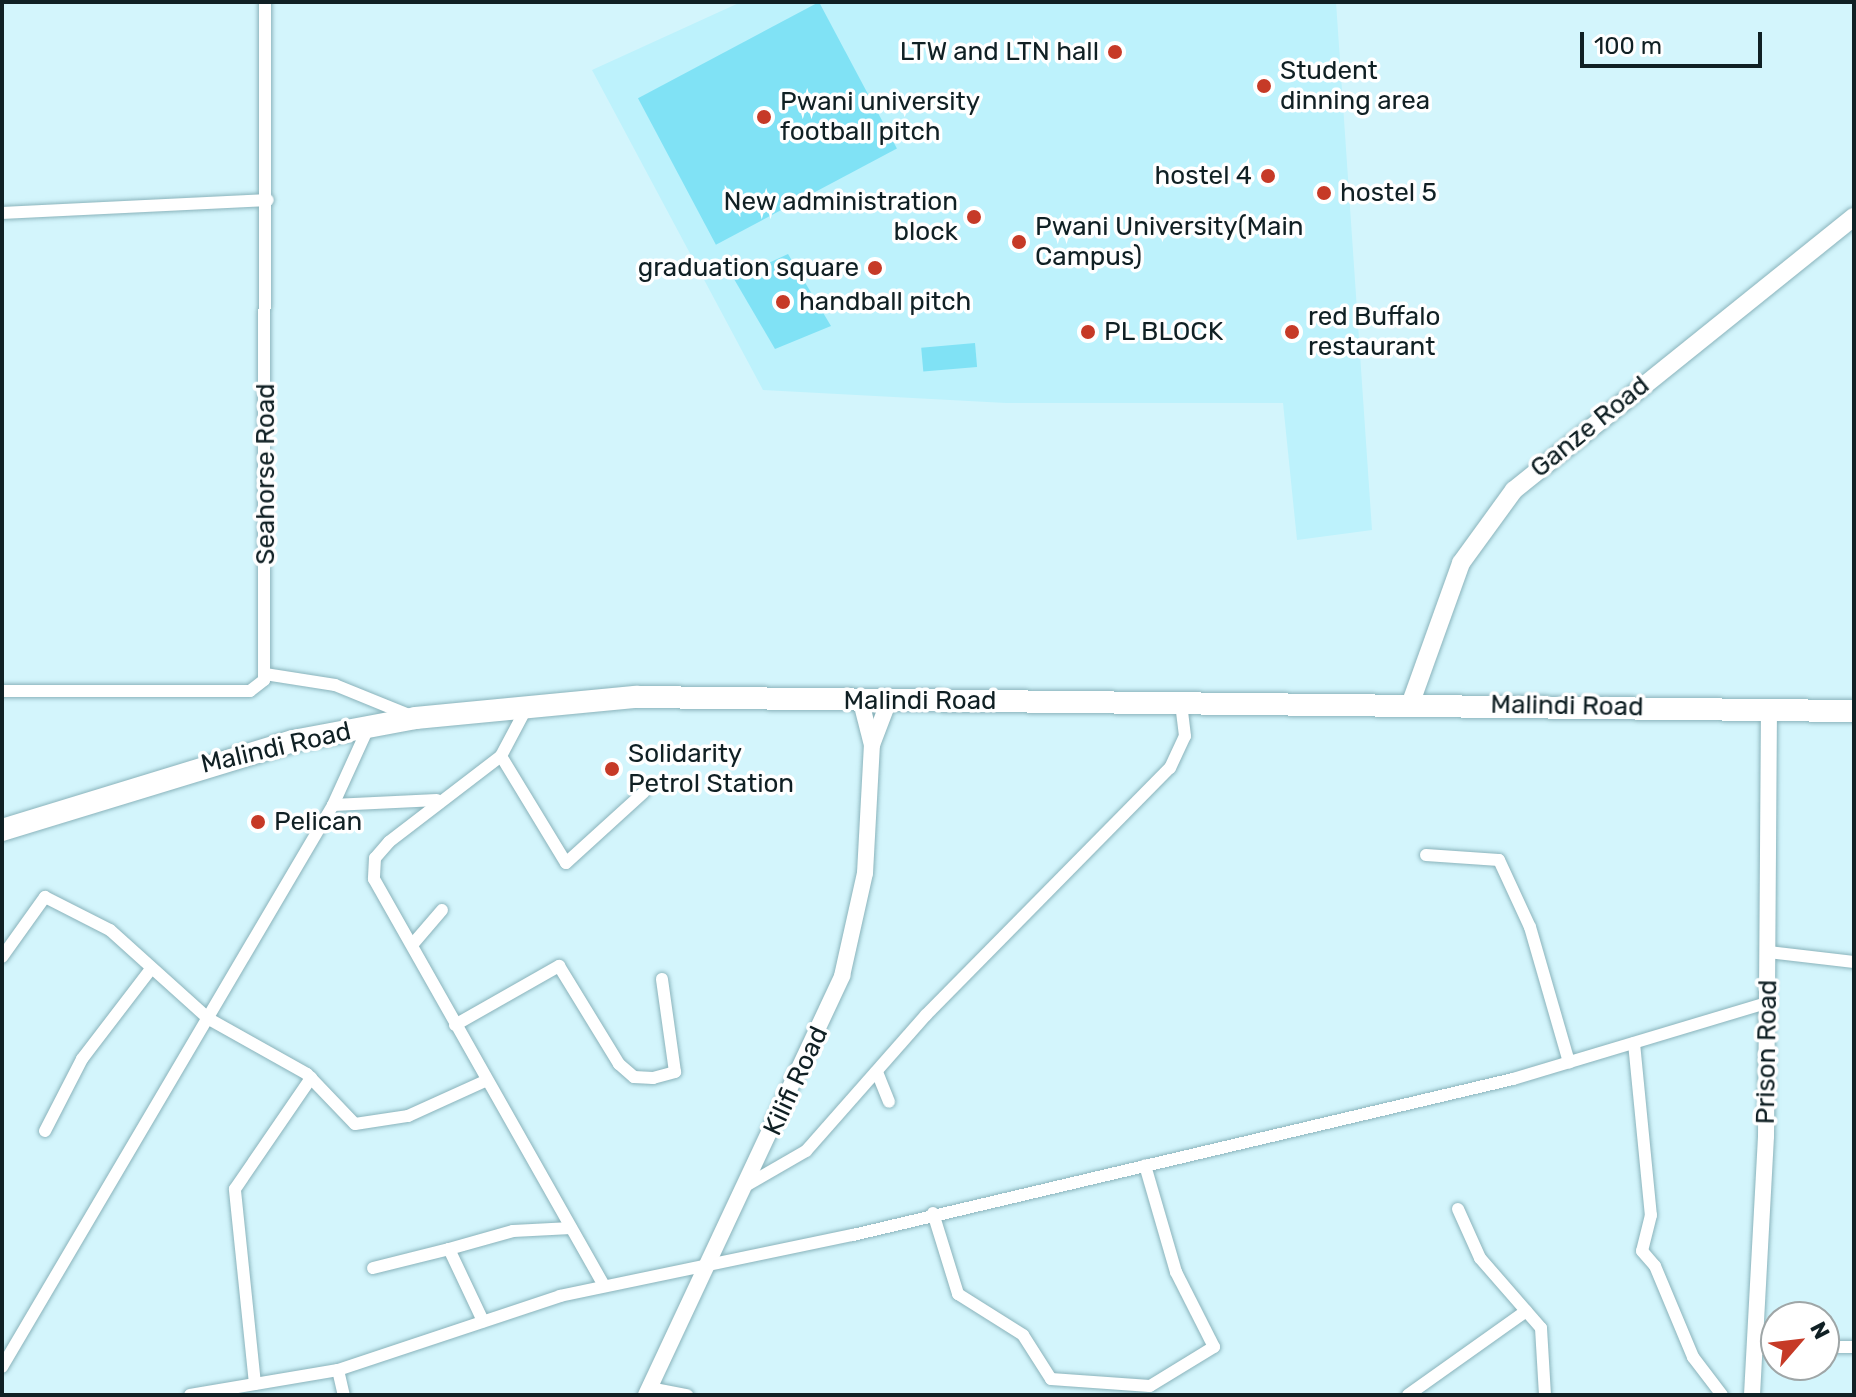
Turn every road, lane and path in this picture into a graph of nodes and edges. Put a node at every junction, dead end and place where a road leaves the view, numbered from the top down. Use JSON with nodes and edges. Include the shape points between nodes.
{"nodes":[{"id":1,"x":265,"y":2,"type":"edge"},
{"id":2,"x":268,"y":200,"type":"junction"},
{"id":3,"x":2,"y":213,"type":"edge"},
{"id":4,"x":1854,"y":217,"type":"edge"},
{"id":5,"x":265,"y":674,"type":"junction"},
{"id":6,"x":2,"y":691,"type":"edge"},
{"id":7,"x":1181,"y":701,"type":"junction"},
{"id":8,"x":861,"y":702,"type":"junction"},
{"id":9,"x":1411,"y":702,"type":"junction"},
{"id":10,"x":888,"y":703,"type":"junction"},
{"id":11,"x":528,"y":705,"type":"junction"},
{"id":12,"x":1769,"y":709,"type":"junction"},
{"id":13,"x":1854,"y":711,"type":"edge"},
{"id":14,"x":416,"y":718,"type":"junction"},
{"id":15,"x":369,"y":726,"type":"junction"},
{"id":16,"x":872,"y":745,"type":"junction"},
{"id":17,"x":501,"y":756,"type":"junction"},
{"id":18,"x":644,"y":792,"type":"dead end"},
{"id":19,"x":437,"y":800,"type":"junction"},
{"id":20,"x":333,"y":805,"type":"junction"},
{"id":21,"x":2,"y":830,"type":"edge"},
{"id":22,"x":1426,"y":855,"type":"dead end"},
{"id":23,"x":442,"y":910,"type":"dead end"},
{"id":24,"x":412,"y":945,"type":"junction"},
{"id":25,"x":1768,"y":952,"type":"junction"},
{"id":26,"x":2,"y":957,"type":"edge"},
{"id":27,"x":1854,"y":962,"type":"edge"},
{"id":28,"x":150,"y":970,"type":"junction"},
{"id":29,"x":662,"y":979,"type":"dead end"},
{"id":30,"x":1767,"y":1003,"type":"junction"},
{"id":31,"x":209,"y":1019,"type":"junction"},
{"id":32,"x":455,"y":1025,"type":"junction"},
{"id":33,"x":1634,"y":1043,"type":"junction"},
{"id":34,"x":1569,"y":1062,"type":"junction"},
{"id":35,"x":877,"y":1072,"type":"junction"},
{"id":36,"x":311,"y":1078,"type":"junction"},
{"id":37,"x":483,"y":1082,"type":"junction"},
{"id":38,"x":889,"y":1102,"type":"dead end"},
{"id":39,"x":45,"y":1131,"type":"dead end"},
{"id":40,"x":1145,"y":1165,"type":"junction"},
{"id":41,"x":747,"y":1185,"type":"junction"},
{"id":42,"x":1458,"y":1209,"type":"dead end"},
{"id":43,"x":933,"y":1213,"type":"junction"},
{"id":44,"x":571,"y":1228,"type":"junction"},
{"id":45,"x":449,"y":1249,"type":"junction"},
{"id":46,"x":712,"y":1262,"type":"junction"},
{"id":47,"x":373,"y":1268,"type":"dead end"},
{"id":48,"x":604,"y":1286,"type":"junction"},
{"id":49,"x":1526,"y":1311,"type":"junction"},
{"id":50,"x":483,"y":1321,"type":"junction"},
{"id":51,"x":1754,"y":1349,"type":"junction"},
{"id":52,"x":1760,"y":1349,"type":"edge"},
{"id":53,"x":2,"y":1367,"type":"edge"},
{"id":54,"x":338,"y":1370,"type":"junction"},
{"id":55,"x":255,"y":1384,"type":"junction"},
{"id":56,"x":1149,"y":1391,"type":"edge"},
{"id":57,"x":648,"y":1392,"type":"edge"},
{"id":58,"x":1715,"y":1392,"type":"edge"},
{"id":59,"x":190,"y":1395,"type":"edge"},
{"id":60,"x":344,"y":1395,"type":"edge"},
{"id":61,"x":687,"y":1395,"type":"edge"},
{"id":62,"x":1408,"y":1395,"type":"edge"},
{"id":63,"x":1545,"y":1395,"type":"edge"},
{"id":64,"x":1752,"y":1395,"type":"edge"}],
"edges":[{"from":1,"to":2,"type":"street","name":"Seahorse Road"},
{"from":2,"to":3,"type":"street"},
{"from":2,"to":5,"type":"street","name":"Seahorse Road"},
{"from":4,"to":9,"type":"main road","name":"Ganze Road","via":[[1514,490],[1461,563]]},
{"from":5,"to":6,"type":"street","via":[[250,691]]},
{"from":5,"to":14,"type":"street","via":[[335,685]]},
{"from":7,"to":9,"type":"highway","name":"Malindi Road"},
{"from":7,"to":10,"type":"highway","name":"Malindi Road"},
{"from":7,"to":35,"type":"street","via":[[1185,736],[1177,760]]},
{"from":8,"to":10,"type":"highway","name":"Malindi Road"},
{"from":8,"to":11,"type":"highway","name":"Malindi Road","via":[[650,697]]},
{"from":8,"to":16,"type":"street","name":"Kilifi Road"},
{"from":9,"to":12,"type":"highway","name":"Malindi Road"},
{"from":10,"to":16,"type":"street","name":"Kilifi Road"},
{"from":11,"to":14,"type":"highway","name":"Malindi Road"},
{"from":11,"to":17,"type":"street"},
{"from":12,"to":13,"type":"highway","name":"Malindi Road"},
{"from":12,"to":25,"type":"street","name":"Prison Road"},
{"from":14,"to":15,"type":"highway","name":"Malindi Road"},
{"from":15,"to":20,"type":"street"},
{"from":15,"to":21,"type":"highway","name":"Malindi Road","via":[[212,762]]},
{"from":16,"to":41,"type":"street","name":"Kilifi Road","via":[[854,937],[825,1020]]},
{"from":17,"to":18,"type":"street","via":[[566,863]]},
{"from":17,"to":19,"type":"street","via":[[479,778]]},
{"from":19,"to":20,"type":"street"},
{"from":19,"to":24,"type":"street","via":[[372,868]]},
{"from":20,"to":31,"type":"street"},
{"from":22,"to":34,"type":"street","via":[[1499,860],[1530,927]]},
{"from":23,"to":24,"type":"street"},
{"from":24,"to":32,"type":"street"},
{"from":25,"to":27,"type":"street"},
{"from":25,"to":30,"type":"street","name":"Prison Road"},
{"from":26,"to":28,"type":"street","via":[[45,897],[110,930]]},
{"from":28,"to":31,"type":"street"},
{"from":28,"to":39,"type":"street","via":[[82,1059]]},
{"from":29,"to":32,"type":"street","via":[[675,1072],[653,1078],[634,1077],[619,1064],[559,966]]},
{"from":30,"to":33,"type":"street"},
{"from":30,"to":51,"type":"street","name":"Prison Road"},
{"from":31,"to":36,"type":"street"},
{"from":31,"to":53,"type":"street"},
{"from":32,"to":37,"type":"street"},
{"from":33,"to":34,"type":"street"},
{"from":33,"to":58,"type":"street","via":[[1651,1215],[1642,1251]]},
{"from":34,"to":40,"type":"street"},
{"from":35,"to":38,"type":"street"},
{"from":35,"to":41,"type":"street","via":[[806,1151]]},
{"from":36,"to":37,"type":"street","via":[[343,1118],[364,1127],[408,1116]]},
{"from":36,"to":55,"type":"street","via":[[235,1189]]},
{"from":37,"to":44,"type":"street"},
{"from":40,"to":43,"type":"street"},
{"from":40,"to":56,"type":"street","via":[[1176,1272],[1214,1347]]},
{"from":41,"to":46,"type":"street","name":"Kilifi Road"},
{"from":42,"to":49,"type":"street","via":[[1480,1258]]},
{"from":43,"to":46,"type":"street"},
{"from":43,"to":56,"type":"street","via":[[958,1294],[1023,1335],[1051,1379]]},
{"from":44,"to":45,"type":"street","via":[[513,1231]]},
{"from":44,"to":48,"type":"street"},
{"from":45,"to":47,"type":"street"},
{"from":45,"to":50,"type":"street"},
{"from":46,"to":48,"type":"street"},
{"from":46,"to":57,"type":"street","name":"Kilifi Road"},
{"from":48,"to":50,"type":"street"},
{"from":49,"to":62,"type":"street"},
{"from":49,"to":63,"type":"street","via":[[1544,1340]]},
{"from":50,"to":54,"type":"street"},
{"from":51,"to":52,"type":"street"},
{"from":51,"to":64,"type":"street","name":"Prison Road"},
{"from":54,"to":55,"type":"street"},
{"from":54,"to":60,"type":"street"},
{"from":55,"to":59,"type":"street"},
{"from":57,"to":61,"type":"street"}]}
